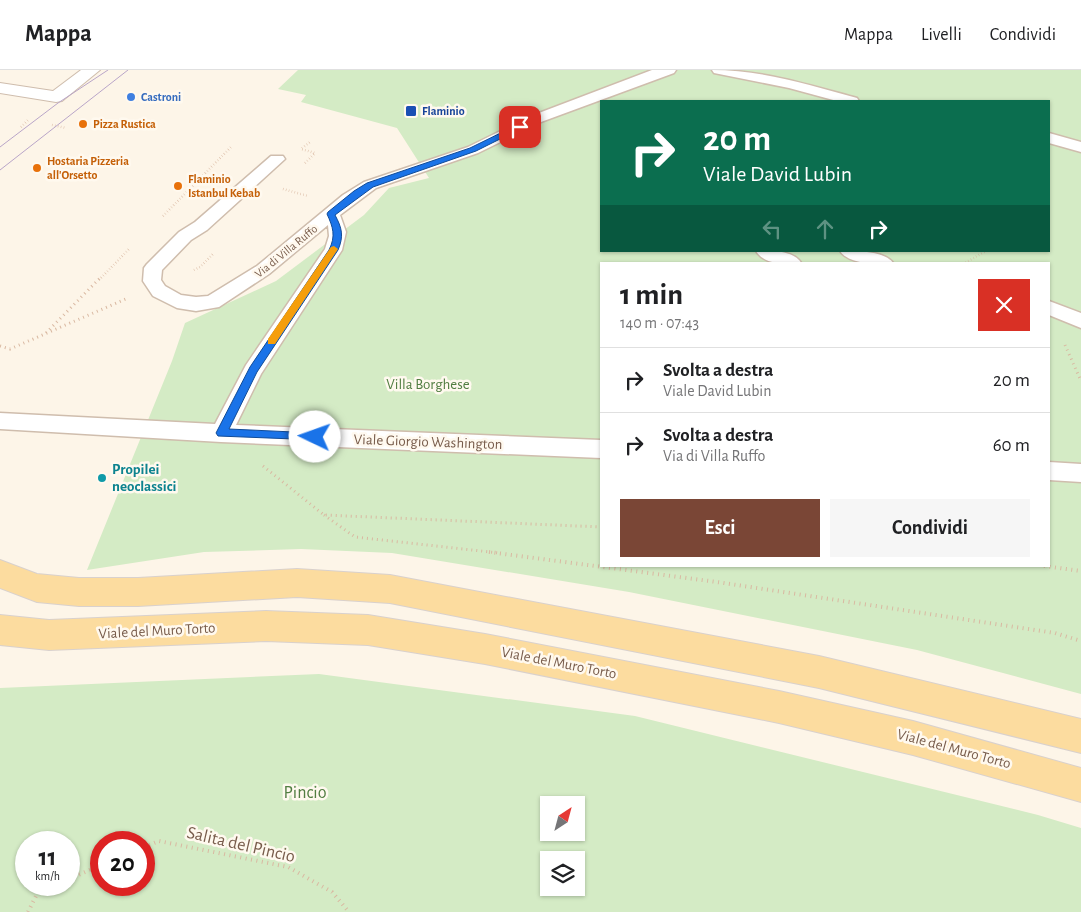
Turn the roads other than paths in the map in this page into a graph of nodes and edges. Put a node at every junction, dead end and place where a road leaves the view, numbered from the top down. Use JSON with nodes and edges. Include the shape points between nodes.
{"nodes":[{"id":1,"x":92,"y":70,"type":"edge"},
{"id":2,"x":669,"y":70,"type":"edge"},
{"id":3,"x":719,"y":70,"type":"edge"},
{"id":4,"x":791,"y":84,"type":"junction"},
{"id":5,"x":0,"y":88,"type":"edge"},
{"id":6,"x":786,"y":100,"type":"edge"},
{"id":7,"x":848,"y":100,"type":"edge"},
{"id":8,"x":1050,"y":138,"type":"edge"},
{"id":9,"x":1081,"y":147,"type":"edge"},
{"id":10,"x":277,"y":159,"type":"dead end"},
{"id":11,"x":331,"y":214,"type":"junction"},
{"id":12,"x":767,"y":252,"type":"edge"},
{"id":13,"x":852,"y":252,"type":"edge"},
{"id":14,"x":789,"y":262,"type":"edge"},
{"id":15,"x":879,"y":262,"type":"edge"},
{"id":16,"x":1050,"y":308,"type":"edge"},
{"id":17,"x":1050,"y":308,"type":"edge"},
{"id":18,"x":1081,"y":315,"type":"edge"},
{"id":19,"x":1081,"y":321,"type":"edge"},
{"id":20,"x":0,"y":421,"type":"edge"},
{"id":21,"x":222,"y":433,"type":"junction"},
{"id":22,"x":600,"y":449,"type":"edge"},
{"id":23,"x":1050,"y":471,"type":"edge"},
{"id":24,"x":1081,"y":473,"type":"edge"},
{"id":25,"x":0,"y":573,"type":"edge"},
{"id":26,"x":13,"y":632,"type":"edge"},
{"id":27,"x":1081,"y":736,"type":"edge"},
{"id":28,"x":1081,"y":785,"type":"edge"}],
"edges":[{"from":1,"to":5,"type":"street","via":[[56,97]]},
{"from":2,"to":11,"type":"lane","name":"Via di Villa Ruffo","via":[[536,119],[473,150],[370,185]]},
{"from":3,"to":4,"type":"lane"},
{"from":4,"to":6,"type":"lane"},
{"from":4,"to":7,"type":"lane"},
{"from":8,"to":9,"type":"lane"},
{"from":10,"to":11,"type":"lane","name":"Via di Villa Ruffo","via":[[201,226],[185,236],[153,268],[153,284],[166,296],[185,303],[212,302],[245,283]]},
{"from":11,"to":21,"type":"lane","via":[[338,229],[334,250],[253,370]]},
{"from":12,"to":14,"type":"lane"},
{"from":13,"to":15,"type":"lane"},
{"from":16,"to":18,"type":"lane"},
{"from":17,"to":19,"type":"lane"},
{"from":20,"to":21,"type":"lane","name":"Viale Giorgio Washington"},
{"from":21,"to":22,"type":"lane","name":"Viale Giorgio Washington"},
{"from":23,"to":24,"type":"lane"},
{"from":25,"to":27,"type":"main road","via":[[49,590],[108,592],[286,583],[390,588],[811,670]]},
{"from":26,"to":28,"type":"main road","name":"Viale del Muro Torto","via":[[78,635],[266,626],[368,630],[485,649],[779,707],[913,738]]}]}
